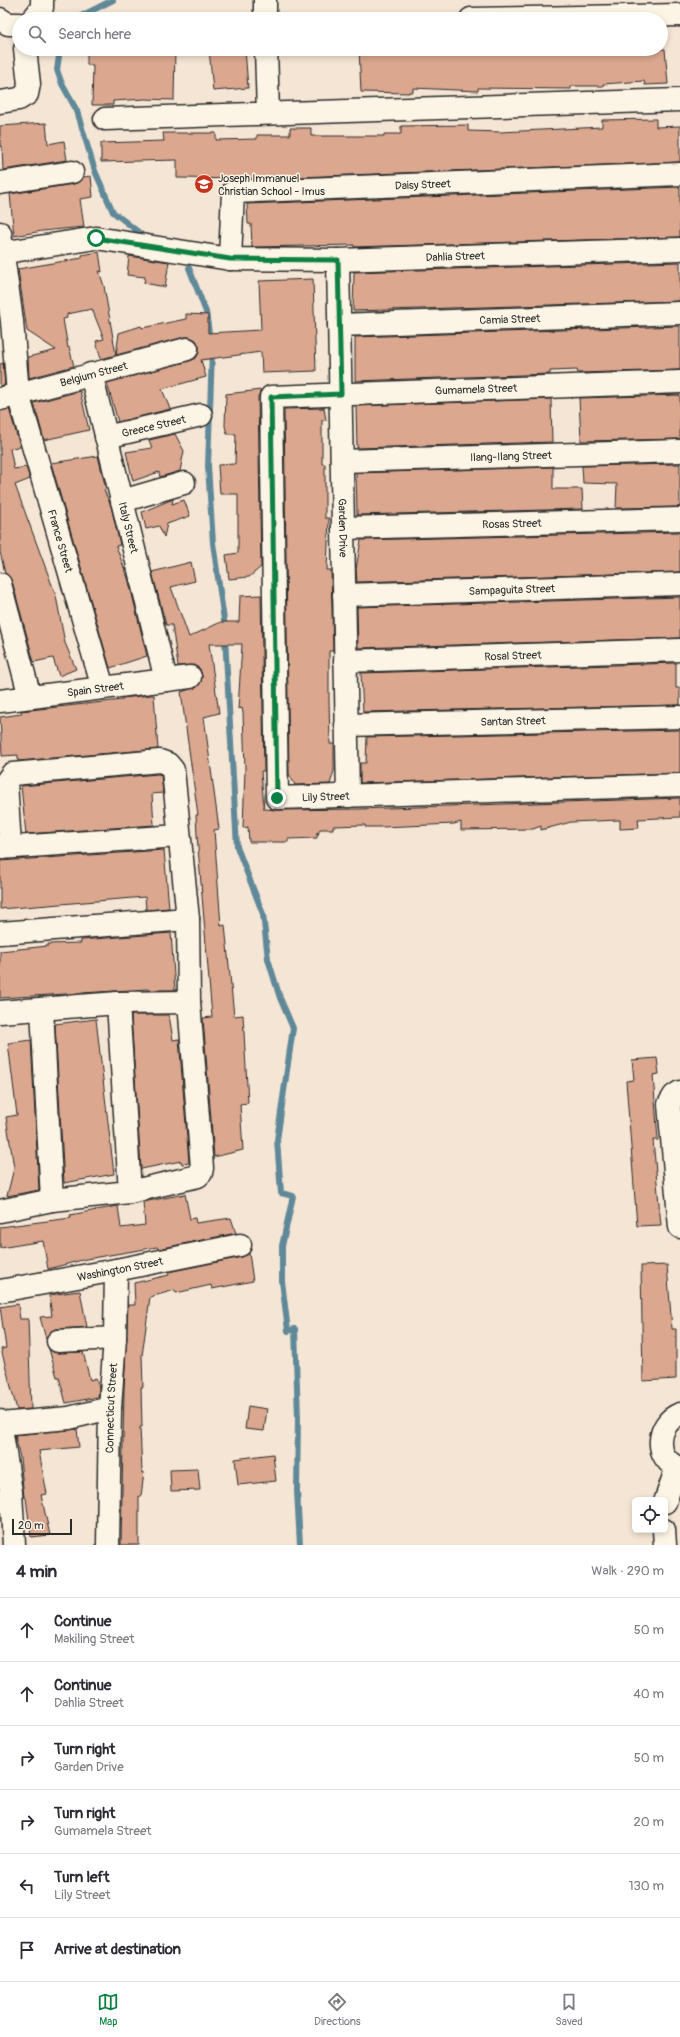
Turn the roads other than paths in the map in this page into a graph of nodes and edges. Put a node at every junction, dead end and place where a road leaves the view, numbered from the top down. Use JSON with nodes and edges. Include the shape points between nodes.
{"nodes":[{"id":1,"x":42,"y":0,"type":"edge"},
{"id":2,"x":265,"y":0,"type":"edge"},
{"id":3,"x":39,"y":12,"type":"edge"},
{"id":4,"x":265,"y":12,"type":"edge"},
{"id":5,"x":668,"y":15,"type":"edge"},
{"id":6,"x":680,"y":15,"type":"edge"},
{"id":7,"x":0,"y":19,"type":"edge"},
{"id":8,"x":12,"y":24,"type":"edge"},
{"id":9,"x":26,"y":56,"type":"edge"},
{"id":10,"x":266,"y":56,"type":"edge"},
{"id":11,"x":680,"y":100,"type":"edge"},
{"id":12,"x":0,"y":102,"type":"edge"},
{"id":13,"x":268,"y":114,"type":"junction"},
{"id":14,"x":105,"y":119,"type":"dead end"},
{"id":15,"x":72,"y":172,"type":"dead end"},
{"id":16,"x":680,"y":174,"type":"edge"},
{"id":17,"x":0,"y":183,"type":"edge"},
{"id":18,"x":1,"y":246,"type":"edge"},
{"id":19,"x":680,"y":249,"type":"edge"},
{"id":20,"x":230,"y":259,"type":"junction"},
{"id":21,"x":338,"y":260,"type":"junction"},
{"id":22,"x":680,"y":313,"type":"edge"},
{"id":23,"x":6,"y":322,"type":"edge"},
{"id":24,"x":339,"y":325,"type":"junction"},
{"id":25,"x":187,"y":349,"type":"dead end"},
{"id":26,"x":91,"y":374,"type":"junction"},
{"id":27,"x":680,"y":382,"type":"edge"},
{"id":28,"x":341,"y":394,"type":"junction"},
{"id":29,"x":9,"y":396,"type":"edge"},
{"id":30,"x":271,"y":397,"type":"joint"},
{"id":31,"x":201,"y":414,"type":"dead end"},
{"id":32,"x":106,"y":437,"type":"junction"},
{"id":33,"x":680,"y":451,"type":"edge"},
{"id":34,"x":342,"y":461,"type":"junction"},
{"id":35,"x":184,"y":483,"type":"dead end"},
{"id":36,"x":122,"y":501,"type":"junction"},
{"id":37,"x":680,"y":519,"type":"edge"},
{"id":38,"x":343,"y":528,"type":"junction"},
{"id":39,"x":0,"y":584,"type":"edge"},
{"id":40,"x":680,"y":584,"type":"edge"},
{"id":41,"x":344,"y":595,"type":"junction"},
{"id":42,"x":680,"y":650,"type":"edge"},
{"id":43,"x":345,"y":661,"type":"junction"},
{"id":44,"x":190,"y":677,"type":"dead end"},
{"id":45,"x":166,"y":680,"type":"junction"},
{"id":46,"x":103,"y":688,"type":"junction"},
{"id":47,"x":30,"y":696,"type":"junction"},
{"id":48,"x":0,"y":701,"type":"edge"},
{"id":49,"x":680,"y":717,"type":"edge"},
{"id":50,"x":346,"y":725,"type":"junction"},
{"id":51,"x":680,"y":785,"type":"edge"},
{"id":52,"x":348,"y":796,"type":"junction"},
{"id":53,"x":179,"y":836,"type":"junction"},
{"id":54,"x":5,"y":847,"type":"edge"},
{"id":55,"x":188,"y":919,"type":"junction"},
{"id":56,"x":0,"y":933,"type":"edge"},
{"id":57,"x":189,"y":1002,"type":"junction"},
{"id":58,"x":118,"y":1003,"type":"junction"},
{"id":59,"x":42,"y":1009,"type":"junction"},
{"id":60,"x":0,"y":1012,"type":"edge"},
{"id":61,"x":680,"y":1092,"type":"edge"},
{"id":62,"x":679,"y":1191,"type":"edge"},
{"id":63,"x":130,"y":1192,"type":"junction"},
{"id":64,"x":52,"y":1200,"type":"junction"},
{"id":65,"x":0,"y":1211,"type":"edge"},
{"id":66,"x":680,"y":1227,"type":"edge"},
{"id":67,"x":240,"y":1245,"type":"dead end"},
{"id":68,"x":116,"y":1270,"type":"junction"},
{"id":69,"x":0,"y":1291,"type":"edge"},
{"id":70,"x":115,"y":1338,"type":"junction"},
{"id":71,"x":58,"y":1341,"type":"dead end"},
{"id":72,"x":110,"y":1408,"type":"junction"},
{"id":73,"x":680,"y":1414,"type":"edge"},
{"id":74,"x":0,"y":1423,"type":"edge"},
{"id":75,"x":678,"y":1468,"type":"edge"},
{"id":76,"x":6,"y":1493,"type":"edge"},
{"id":77,"x":667,"y":1497,"type":"edge"},
{"id":78,"x":664,"y":1533,"type":"edge"},
{"id":79,"x":14,"y":1545,"type":"edge"},
{"id":80,"x":108,"y":1545,"type":"edge"},
{"id":81,"x":665,"y":1545,"type":"edge"}],
"edges":[{"from":1,"to":3,"type":"street"},
{"from":2,"to":4,"type":"street"},
{"from":5,"to":6,"type":"street"},
{"from":7,"to":8,"type":"street"},
{"from":9,"to":12,"type":"street","via":[[29,84],[27,94],[19,99]]},
{"from":10,"to":13,"type":"street"},
{"from":11,"to":13,"type":"street"},
{"from":13,"to":14,"type":"street"},
{"from":15,"to":17,"type":"street"},
{"from":16,"to":20,"type":"street","name":"Daisy Street","via":[[233,192]]},
{"from":18,"to":20,"type":"street","name":"Dahlia Street","via":[[96,238]]},
{"from":18,"to":23,"type":"street","name":"France Street"},
{"from":19,"to":21,"type":"street","name":"Dahlia Street"},
{"from":20,"to":21,"type":"street","name":"Dahlia Street"},
{"from":21,"to":24,"type":"street","name":"Garden Drive"},
{"from":22,"to":24,"type":"street","name":"Camia Street"},
{"from":23,"to":29,"type":"street","name":"France Street"},
{"from":24,"to":28,"type":"street","name":"Garden Drive"},
{"from":25,"to":26,"type":"street","name":"Belgium Street"},
{"from":26,"to":29,"type":"street","name":"Belgium Street"},
{"from":26,"to":32,"type":"street","name":"Italy Street"},
{"from":27,"to":28,"type":"street","name":"Gumamela Street"},
{"from":28,"to":30,"type":"street","name":"Gumamela Street"},
{"from":28,"to":34,"type":"street","name":"Garden Drive"},
{"from":29,"to":46,"type":"street","name":"France Street"},
{"from":30,"to":52,"type":"street","name":"Lily Street","via":[[277,798]]},
{"from":31,"to":32,"type":"street","name":"Greece Street"},
{"from":32,"to":36,"type":"street","name":"Italy Street"},
{"from":33,"to":34,"type":"street","name":"Ilang-Ilang Street"},
{"from":34,"to":38,"type":"street","name":"Garden Drive"},
{"from":35,"to":36,"type":"street"},
{"from":36,"to":45,"type":"street","name":"Italy Street"},
{"from":37,"to":38,"type":"street","name":"Rosas Street"},
{"from":38,"to":41,"type":"street","name":"Garden Drive"},
{"from":39,"to":47,"type":"street"},
{"from":40,"to":41,"type":"street","name":"Sampaguita Street"},
{"from":41,"to":43,"type":"street","name":"Garden Drive"},
{"from":42,"to":43,"type":"street","name":"Rosal Street"},
{"from":43,"to":50,"type":"street","name":"Garden Drive"},
{"from":44,"to":45,"type":"street","name":"Spain Street"},
{"from":45,"to":46,"type":"street","name":"Spain Street"},
{"from":46,"to":47,"type":"street","name":"Spain Street"},
{"from":47,"to":48,"type":"street","name":"Spain Street"},
{"from":49,"to":50,"type":"street","name":"Santan Street"},
{"from":50,"to":52,"type":"street","name":"Garden Drive"},
{"from":51,"to":52,"type":"street","name":"Lily Street"},
{"from":53,"to":54,"type":"street"},
{"from":53,"to":54,"type":"street","via":[[173,770],[168,764],[160,761],[12,774],[6,782]]},
{"from":53,"to":55,"type":"street"},
{"from":55,"to":56,"type":"street"},
{"from":55,"to":57,"type":"street"},
{"from":57,"to":58,"type":"street"},
{"from":57,"to":63,"type":"street","via":[[201,1172],[198,1176]]},
{"from":58,"to":59,"type":"street"},
{"from":58,"to":63,"type":"street"},
{"from":59,"to":60,"type":"street"},
{"from":59,"to":64,"type":"street"},
{"from":61,"to":62,"type":"street","via":[[669,1104]]},
{"from":62,"to":66,"type":"street"},
{"from":63,"to":64,"type":"street"},
{"from":64,"to":65,"type":"street"},
{"from":67,"to":68,"type":"street","name":"Washington Street"},
{"from":68,"to":69,"type":"street","name":"Washington Street"},
{"from":68,"to":70,"type":"street","name":"Connecticut Street"},
{"from":70,"to":71,"type":"street"},
{"from":70,"to":72,"type":"street","name":"Connecticut Street"},
{"from":72,"to":74,"type":"street","via":[[69,1418],[17,1424]]},
{"from":72,"to":80,"type":"street","name":"Connecticut Street"},
{"from":73,"to":75,"type":"street","via":[[668,1422],[660,1438],[664,1456]]},
{"from":74,"to":76,"type":"street"},
{"from":75,"to":77,"type":"street"},
{"from":76,"to":79,"type":"street"},
{"from":78,"to":81,"type":"street"}]}
